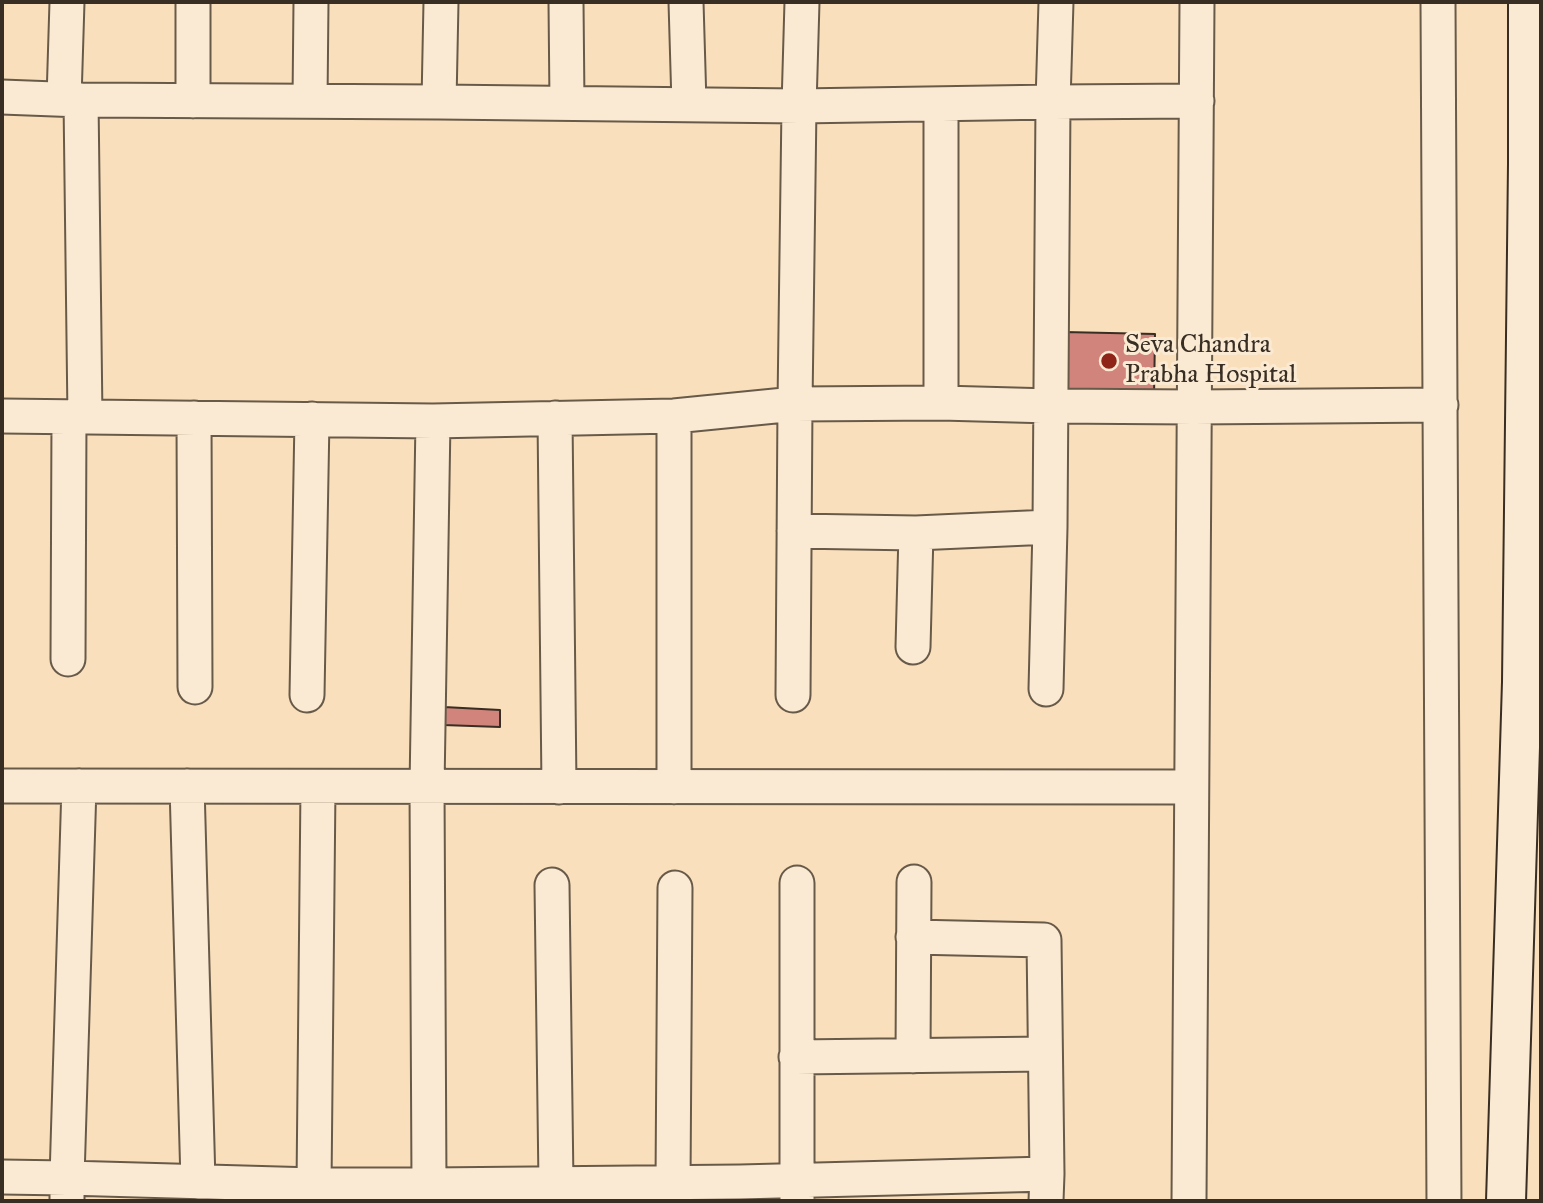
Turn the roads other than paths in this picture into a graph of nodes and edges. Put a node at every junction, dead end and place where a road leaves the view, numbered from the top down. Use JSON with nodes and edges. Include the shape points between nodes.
{"nodes":[{"id":1,"x":67,"y":2,"type":"edge"},
{"id":2,"x":193,"y":2,"type":"edge"},
{"id":3,"x":311,"y":2,"type":"edge"},
{"id":4,"x":441,"y":2,"type":"edge"},
{"id":5,"x":566,"y":2,"type":"edge"},
{"id":6,"x":686,"y":2,"type":"edge"},
{"id":7,"x":802,"y":2,"type":"edge"},
{"id":8,"x":1056,"y":2,"type":"edge"},
{"id":9,"x":1197,"y":2,"type":"edge"},
{"id":10,"x":1438,"y":2,"type":"edge"},
{"id":11,"x":1528,"y":2,"type":"edge"},
{"id":12,"x":2,"y":97,"type":"edge"},
{"id":13,"x":73,"y":99,"type":"junction"},
{"id":14,"x":193,"y":101,"type":"junction"},
{"id":15,"x":310,"y":101,"type":"junction"},
{"id":16,"x":1197,"y":101,"type":"junction"},
{"id":17,"x":439,"y":102,"type":"junction"},
{"id":18,"x":1053,"y":102,"type":"junction"},
{"id":19,"x":567,"y":103,"type":"junction"},
{"id":20,"x":689,"y":104,"type":"junction"},
{"id":21,"x":941,"y":104,"type":"junction"},
{"id":22,"x":799,"y":106,"type":"junction"},
{"id":23,"x":941,"y":403,"type":"junction"},
{"id":24,"x":796,"y":404,"type":"junction"},
{"id":25,"x":1441,"y":405,"type":"junction"},
{"id":26,"x":1051,"y":406,"type":"junction"},
{"id":27,"x":1194,"y":407,"type":"junction"},
{"id":28,"x":2,"y":416,"type":"edge"},
{"id":29,"x":674,"y":416,"type":"junction"},
{"id":30,"x":77,"y":417,"type":"junction"},
{"id":31,"x":194,"y":418,"type":"junction"},
{"id":32,"x":555,"y":418,"type":"junction"},
{"id":33,"x":312,"y":419,"type":"junction"},
{"id":34,"x":433,"y":421,"type":"junction"},
{"id":35,"x":1050,"y":527,"type":"junction"},
{"id":36,"x":794,"y":531,"type":"junction"},
{"id":37,"x":916,"y":533,"type":"junction"},
{"id":38,"x":913,"y":647,"type":"dead end"},
{"id":39,"x":68,"y":659,"type":"dead end"},
{"id":40,"x":195,"y":687,"type":"dead end"},
{"id":41,"x":1046,"y":690,"type":"dead end"},
{"id":42,"x":307,"y":695,"type":"dead end"},
{"id":43,"x":793,"y":695,"type":"dead end"},
{"id":44,"x":2,"y":786,"type":"edge"},
{"id":45,"x":79,"y":786,"type":"junction"},
{"id":46,"x":187,"y":786,"type":"junction"},
{"id":47,"x":318,"y":787,"type":"junction"},
{"id":48,"x":427,"y":787,"type":"junction"},
{"id":49,"x":559,"y":787,"type":"junction"},
{"id":50,"x":674,"y":787,"type":"junction"},
{"id":51,"x":1191,"y":787,"type":"junction"},
{"id":52,"x":914,"y":882,"type":"dead end"},
{"id":53,"x":797,"y":883,"type":"dead end"},
{"id":54,"x":552,"y":885,"type":"dead end"},
{"id":55,"x":675,"y":888,"type":"dead end"},
{"id":56,"x":914,"y":937,"type":"junction"},
{"id":57,"x":1045,"y":1054,"type":"junction"},
{"id":58,"x":913,"y":1056,"type":"junction"},
{"id":59,"x":796,"y":1057,"type":"junction"},
{"id":60,"x":2,"y":1177,"type":"edge"},
{"id":61,"x":198,"y":1182,"type":"junction"},
{"id":62,"x":673,"y":1182,"type":"junction"},
{"id":63,"x":556,"y":1183,"type":"junction"},
{"id":64,"x":314,"y":1185,"type":"junction"},
{"id":65,"x":429,"y":1185,"type":"junction"},
{"id":66,"x":1047,"y":1188,"type":"edge"},
{"id":67,"x":67,"y":1189,"type":"edge"},
{"id":68,"x":935,"y":1189,"type":"edge"},
{"id":69,"x":797,"y":1191,"type":"edge"},
{"id":70,"x":1189,"y":1201,"type":"edge"},
{"id":71,"x":1444,"y":1201,"type":"edge"},
{"id":72,"x":1506,"y":1201,"type":"edge"}],
"edges":[{"from":1,"to":13,"type":"street"},
{"from":2,"to":14,"type":"street"},
{"from":3,"to":15,"type":"street"},
{"from":4,"to":17,"type":"street"},
{"from":5,"to":19,"type":"street"},
{"from":6,"to":20,"type":"street"},
{"from":7,"to":22,"type":"street"},
{"from":8,"to":18,"type":"street"},
{"from":9,"to":16,"type":"street"},
{"from":10,"to":25,"type":"street"},
{"from":11,"to":72,"type":"main road","via":[[1522,682]]},
{"from":12,"to":13,"type":"street"},
{"from":13,"to":14,"type":"street"},
{"from":13,"to":30,"type":"street"},
{"from":14,"to":15,"type":"street"},
{"from":15,"to":17,"type":"street"},
{"from":16,"to":18,"type":"street"},
{"from":16,"to":27,"type":"street"},
{"from":17,"to":19,"type":"street"},
{"from":18,"to":21,"type":"street"},
{"from":18,"to":26,"type":"street"},
{"from":19,"to":20,"type":"street"},
{"from":20,"to":22,"type":"street"},
{"from":21,"to":22,"type":"street"},
{"from":21,"to":23,"type":"street"},
{"from":22,"to":24,"type":"street"},
{"from":23,"to":24,"type":"street"},
{"from":23,"to":26,"type":"street"},
{"from":24,"to":29,"type":"street"},
{"from":24,"to":36,"type":"street"},
{"from":25,"to":27,"type":"street"},
{"from":25,"to":71,"type":"street"},
{"from":26,"to":27,"type":"street"},
{"from":26,"to":35,"type":"street"},
{"from":27,"to":51,"type":"street"},
{"from":28,"to":30,"type":"street"},
{"from":29,"to":32,"type":"street"},
{"from":29,"to":50,"type":"street"},
{"from":30,"to":31,"type":"street"},
{"from":30,"to":39,"type":"street"},
{"from":31,"to":33,"type":"street"},
{"from":31,"to":40,"type":"street"},
{"from":32,"to":34,"type":"street"},
{"from":32,"to":49,"type":"street"},
{"from":33,"to":34,"type":"street"},
{"from":33,"to":42,"type":"street"},
{"from":34,"to":48,"type":"street"},
{"from":35,"to":37,"type":"street"},
{"from":35,"to":41,"type":"street"},
{"from":36,"to":37,"type":"street"},
{"from":36,"to":43,"type":"street"},
{"from":37,"to":38,"type":"street"},
{"from":44,"to":45,"type":"street"},
{"from":45,"to":46,"type":"street"},
{"from":45,"to":67,"type":"street"},
{"from":46,"to":47,"type":"street"},
{"from":46,"to":61,"type":"street"},
{"from":47,"to":48,"type":"street"},
{"from":47,"to":64,"type":"street"},
{"from":48,"to":49,"type":"street"},
{"from":48,"to":65,"type":"street"},
{"from":49,"to":50,"type":"street"},
{"from":50,"to":51,"type":"street"},
{"from":51,"to":70,"type":"street"},
{"from":52,"to":56,"type":"street"},
{"from":53,"to":59,"type":"street"},
{"from":54,"to":63,"type":"street"},
{"from":55,"to":62,"type":"street"},
{"from":56,"to":57,"type":"street","via":[[1044,940]]},
{"from":56,"to":58,"type":"street"},
{"from":57,"to":58,"type":"street"},
{"from":57,"to":66,"type":"street"},
{"from":58,"to":59,"type":"street"},
{"from":59,"to":69,"type":"street"},
{"from":60,"to":67,"type":"street"},
{"from":61,"to":64,"type":"street"},
{"from":61,"to":67,"type":"street"},
{"from":62,"to":63,"type":"street"},
{"from":62,"to":69,"type":"street"},
{"from":63,"to":65,"type":"street"},
{"from":64,"to":65,"type":"street"},
{"from":66,"to":68,"type":"street"},
{"from":68,"to":69,"type":"street"}]}
